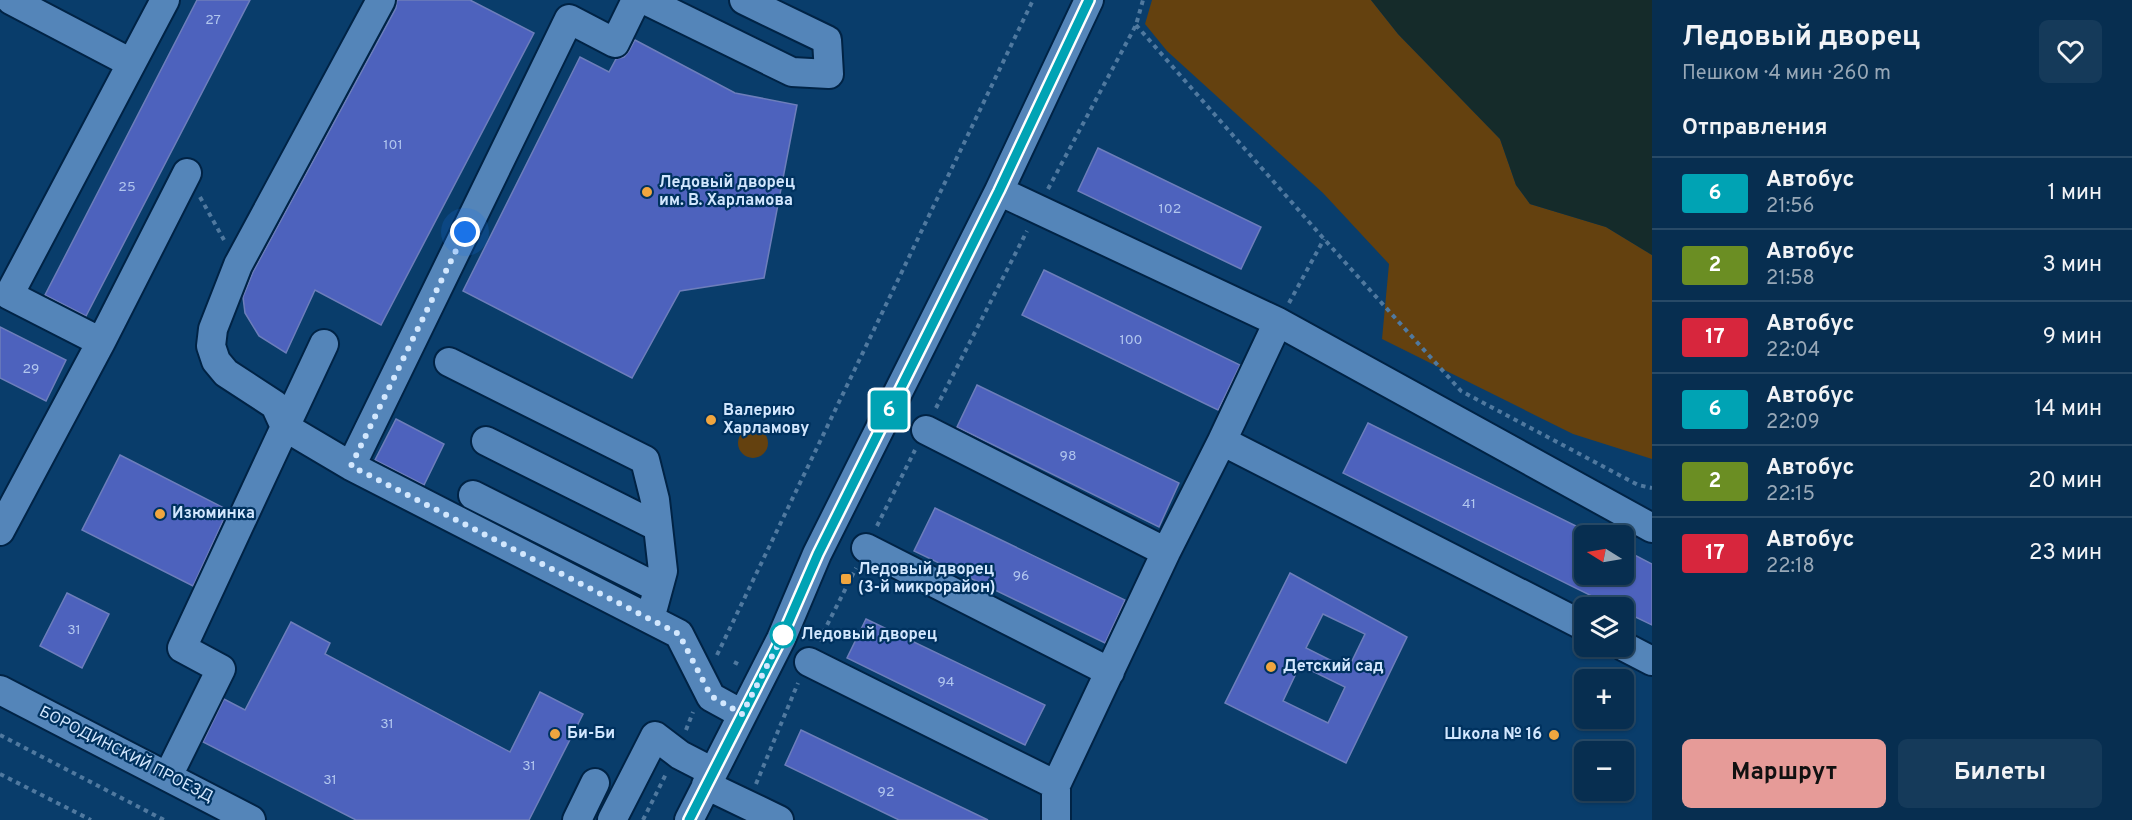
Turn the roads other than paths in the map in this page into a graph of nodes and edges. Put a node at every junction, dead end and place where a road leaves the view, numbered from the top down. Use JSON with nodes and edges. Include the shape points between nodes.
{"nodes":[{"id":1,"x":11,"y":0,"type":"edge"},
{"id":2,"x":165,"y":0,"type":"edge"},
{"id":3,"x":381,"y":0,"type":"edge"},
{"id":4,"x":636,"y":0,"type":"edge"},
{"id":5,"x":645,"y":0,"type":"edge"},
{"id":6,"x":744,"y":0,"type":"edge"},
{"id":7,"x":1089,"y":0,"type":"edge"},
{"id":8,"x":131,"y":63,"type":"junction"},
{"id":9,"x":187,"y":173,"type":"road end"},
{"id":10,"x":999,"y":191,"type":"junction"},
{"id":11,"x":1278,"y":322,"type":"junction"},
{"id":12,"x":101,"y":342,"type":"junction"},
{"id":13,"x":324,"y":344,"type":"dead end"},
{"id":14,"x":448,"y":362,"type":"dead end"},
{"id":15,"x":285,"y":427,"type":"junction"},
{"id":16,"x":926,"y":430,"type":"dead end"},
{"id":17,"x":486,"y":441,"type":"dead end"},
{"id":18,"x":1222,"y":441,"type":"junction"},
{"id":19,"x":351,"y":466,"type":"junction"},
{"id":20,"x":472,"y":495,"type":"dead end"},
{"id":21,"x":658,"y":528,"type":"junction"},
{"id":22,"x":1652,"y":528,"type":"edge"},
{"id":23,"x":0,"y":531,"type":"edge"},
{"id":24,"x":866,"y":548,"type":"dead end"},
{"id":25,"x":1166,"y":552,"type":"junction"},
{"id":26,"x":658,"y":588,"type":"junction"},
{"id":27,"x":650,"y":619,"type":"junction"},
{"id":28,"x":1574,"y":621,"type":"edge"},
{"id":29,"x":1634,"y":652,"type":"edge"},
{"id":30,"x":1652,"y":661,"type":"edge"},
{"id":31,"x":809,"y":662,"type":"dead end"},
{"id":32,"x":1110,"y":672,"type":"junction"},
{"id":33,"x":0,"y":690,"type":"edge"},
{"id":34,"x":742,"y":714,"type":"junction"},
{"id":35,"x":168,"y":776,"type":"junction"},
{"id":36,"x":709,"y":778,"type":"junction"},
{"id":37,"x":595,"y":783,"type":"dead end"},
{"id":38,"x":1056,"y":785,"type":"junction"},
{"id":39,"x":251,"y":820,"type":"edge"},
{"id":40,"x":577,"y":820,"type":"edge"},
{"id":41,"x":612,"y":820,"type":"edge"},
{"id":42,"x":689,"y":820,"type":"edge"},
{"id":43,"x":779,"y":820,"type":"edge"},
{"id":44,"x":1056,"y":820,"type":"edge"}],
"edges":[{"from":1,"to":8,"type":"street"},
{"from":2,"to":8,"type":"street"},
{"from":3,"to":15,"type":"street","via":[[238,265],[216,320],[211,346],[216,361],[226,373],[275,405]]},
{"from":4,"to":19,"type":"street","via":[[615,43],[569,19]]},
{"from":5,"to":6,"type":"street","via":[[792,72],[829,74],[827,40]]},
{"from":7,"to":10,"type":"street"},
{"from":8,"to":12,"type":"street","via":[[9,295]]},
{"from":9,"to":12,"type":"street"},
{"from":10,"to":11,"type":"street"},
{"from":10,"to":34,"type":"street"},
{"from":11,"to":18,"type":"street"},
{"from":11,"to":22,"type":"street"},
{"from":12,"to":23,"type":"street"},
{"from":13,"to":15,"type":"street"},
{"from":14,"to":21,"type":"street","via":[[645,460]]},
{"from":15,"to":19,"type":"street"},
{"from":15,"to":35,"type":"street","via":[[182,648],[221,669]]},
{"from":16,"to":25,"type":"street"},
{"from":17,"to":21,"type":"street"},
{"from":18,"to":25,"type":"street"},
{"from":18,"to":28,"type":"street"},
{"from":19,"to":27,"type":"street"},
{"from":20,"to":26,"type":"street"},
{"from":21,"to":26,"type":"street","via":[[663,571]]},
{"from":24,"to":32,"type":"street"},
{"from":25,"to":32,"type":"street"},
{"from":26,"to":27,"type":"street"},
{"from":27,"to":34,"type":"street","via":[[679,634],[711,696]]},
{"from":29,"to":30,"type":"street"},
{"from":31,"to":38,"type":"street"},
{"from":32,"to":38,"type":"street"},
{"from":33,"to":35,"type":"street","name":"БОРОДИНСКИЙ ПРОЕЗД"},
{"from":34,"to":36,"type":"street"},
{"from":35,"to":39,"type":"street","name":"БОРОДИНСКИЙ ПРОЕЗД"},
{"from":36,"to":41,"type":"street","via":[[655,736]]},
{"from":36,"to":42,"type":"street"},
{"from":36,"to":43,"type":"street","via":[[748,805]]},
{"from":37,"to":40,"type":"street"},
{"from":38,"to":44,"type":"street"}]}
